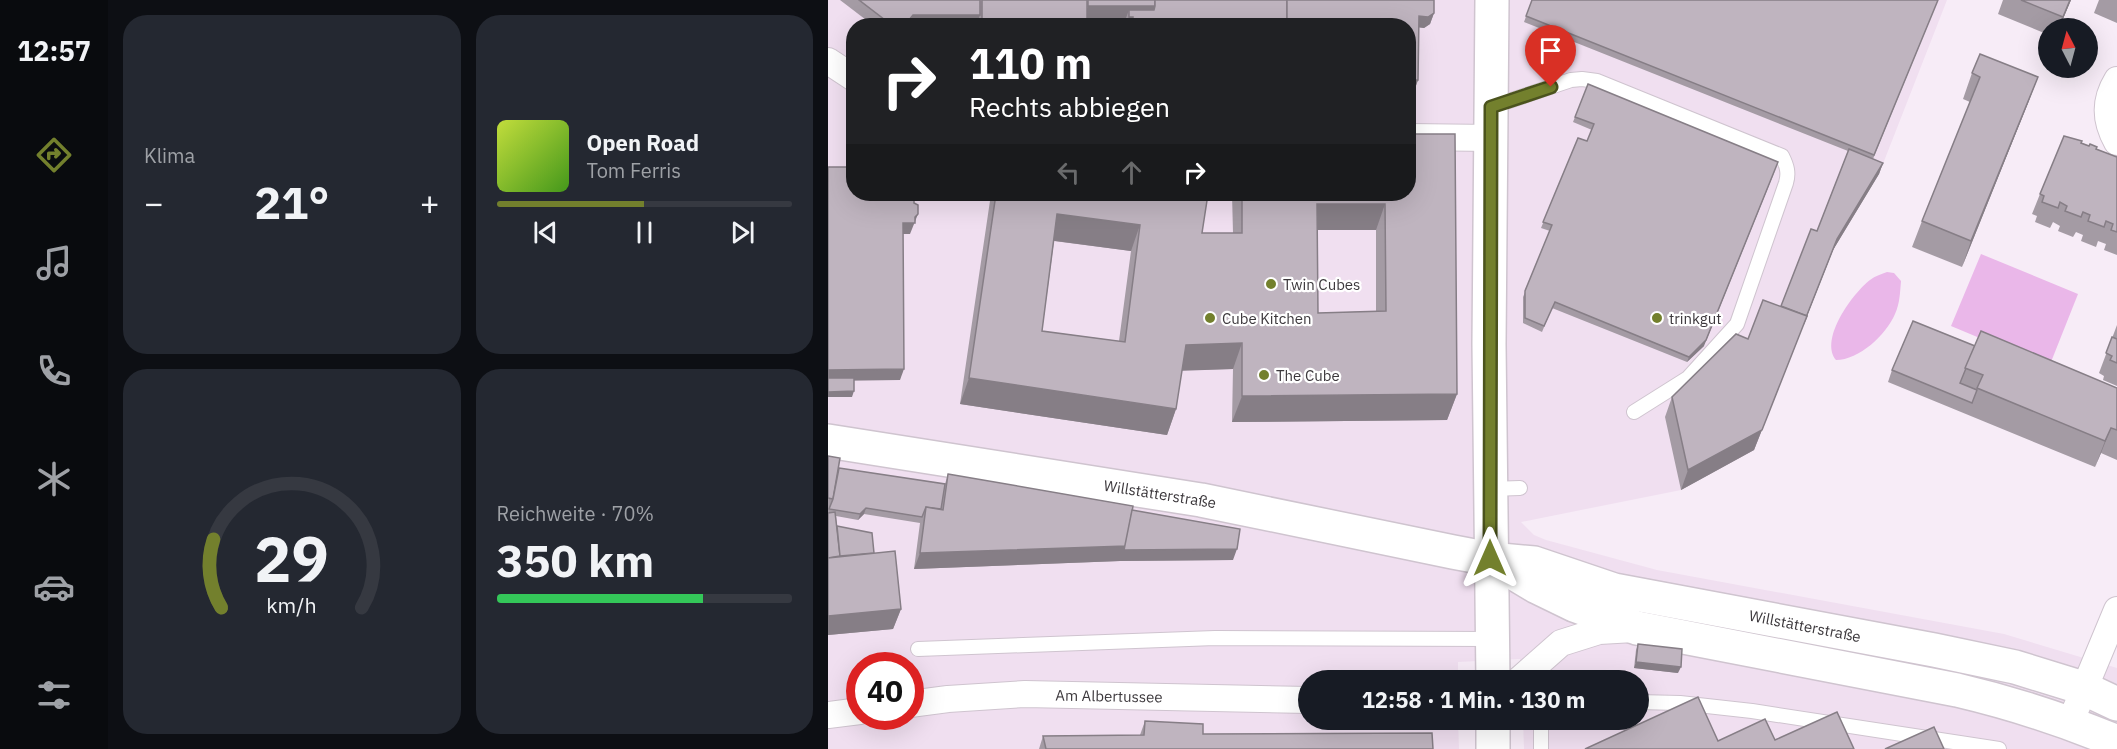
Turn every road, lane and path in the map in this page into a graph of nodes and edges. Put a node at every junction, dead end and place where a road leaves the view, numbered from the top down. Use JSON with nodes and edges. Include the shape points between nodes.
{"nodes":[{"id":1,"x":1492,"y":0,"type":"edge"},
{"id":2,"x":828,"y":61,"type":"edge"},
{"id":3,"x":846,"y":73,"type":"edge"},
{"id":4,"x":2117,"y":80,"type":"edge"},
{"id":5,"x":828,"y":84,"type":"edge"},
{"id":6,"x":846,"y":84,"type":"edge"},
{"id":7,"x":1492,"y":122,"type":"junction"},
{"id":8,"x":1416,"y":136,"type":"edge"},
{"id":9,"x":2117,"y":142,"type":"edge"},
{"id":10,"x":1634,"y":412,"type":"dead end"},
{"id":11,"x":828,"y":441,"type":"edge"},
{"id":12,"x":1490,"y":558,"type":"junction"},
{"id":13,"x":2117,"y":609,"type":"edge"},
{"id":14,"x":1637,"y":628,"type":"junction"},
{"id":15,"x":1492,"y":639,"type":"junction"},
{"id":16,"x":918,"y":649,"type":"dead end"},
{"id":17,"x":1493,"y":670,"type":"edge"},
{"id":18,"x":1532,"y":670,"type":"edge"},
{"id":19,"x":2083,"y":688,"type":"junction"},
{"id":20,"x":1298,"y":700,"type":"edge"},
{"id":21,"x":924,"y":702,"type":"edge"},
{"id":22,"x":1649,"y":702,"type":"edge"},
{"id":23,"x":2117,"y":704,"type":"edge"},
{"id":24,"x":846,"y":713,"type":"edge"},
{"id":25,"x":828,"y":715,"type":"edge"},
{"id":26,"x":2070,"y":723,"type":"junction"},
{"id":27,"x":1493,"y":730,"type":"edge"},
{"id":28,"x":1543,"y":730,"type":"edge"},
{"id":29,"x":2117,"y":742,"type":"edge"},
{"id":30,"x":1493,"y":749,"type":"edge"},
{"id":31,"x":1541,"y":749,"type":"edge"},
{"id":32,"x":1999,"y":749,"type":"edge"}],
"edges":[{"from":1,"to":7,"type":"street"},
{"from":2,"to":3,"type":"street"},
{"from":4,"to":9,"type":"street","via":[[2110,93],[2107,115]]},
{"from":5,"to":6,"type":"street"},
{"from":7,"to":8,"type":"street"},
{"from":7,"to":10,"type":"lane","via":[[1571,80],[1582,79],[1597,81],[1782,156],[1788,174],[1786,183],[1737,324],[1688,378]]},
{"from":7,"to":12,"type":"street","via":[[1505,488]]},
{"from":11,"to":12,"type":"street","name":"Willstätterstraße","via":[[1202,500]]},
{"from":12,"to":14,"type":"street","name":"Willstätterstraße","via":[[1574,605]]},
{"from":12,"to":15,"type":"street"},
{"from":12,"to":19,"type":"street","name":"Willstätterstraße","via":[[1534,562],[1614,590],[2004,664]]},
{"from":13,"to":19,"type":"street"},
{"from":14,"to":18,"type":"street","name":"Willstätterstraße","via":[[1599,632],[1561,643]]},
{"from":14,"to":26,"type":"street","name":"Willstätterstraße","via":[[1957,690]]},
{"from":15,"to":16,"type":"lane","via":[[1215,638]]},
{"from":15,"to":17,"type":"street"},
{"from":19,"to":23,"type":"street","name":"Willstätterstraße"},
{"from":19,"to":26,"type":"street"},
{"from":20,"to":21,"type":"street","name":"Am Albertussee","via":[[1025,694]]},
{"from":22,"to":32,"type":"lane","via":[[1752,711]]},
{"from":24,"to":25,"type":"street"},
{"from":26,"to":29,"type":"street","name":"Willstätterstraße"},
{"from":27,"to":30,"type":"street"},
{"from":28,"to":31,"type":"lane"}]}
